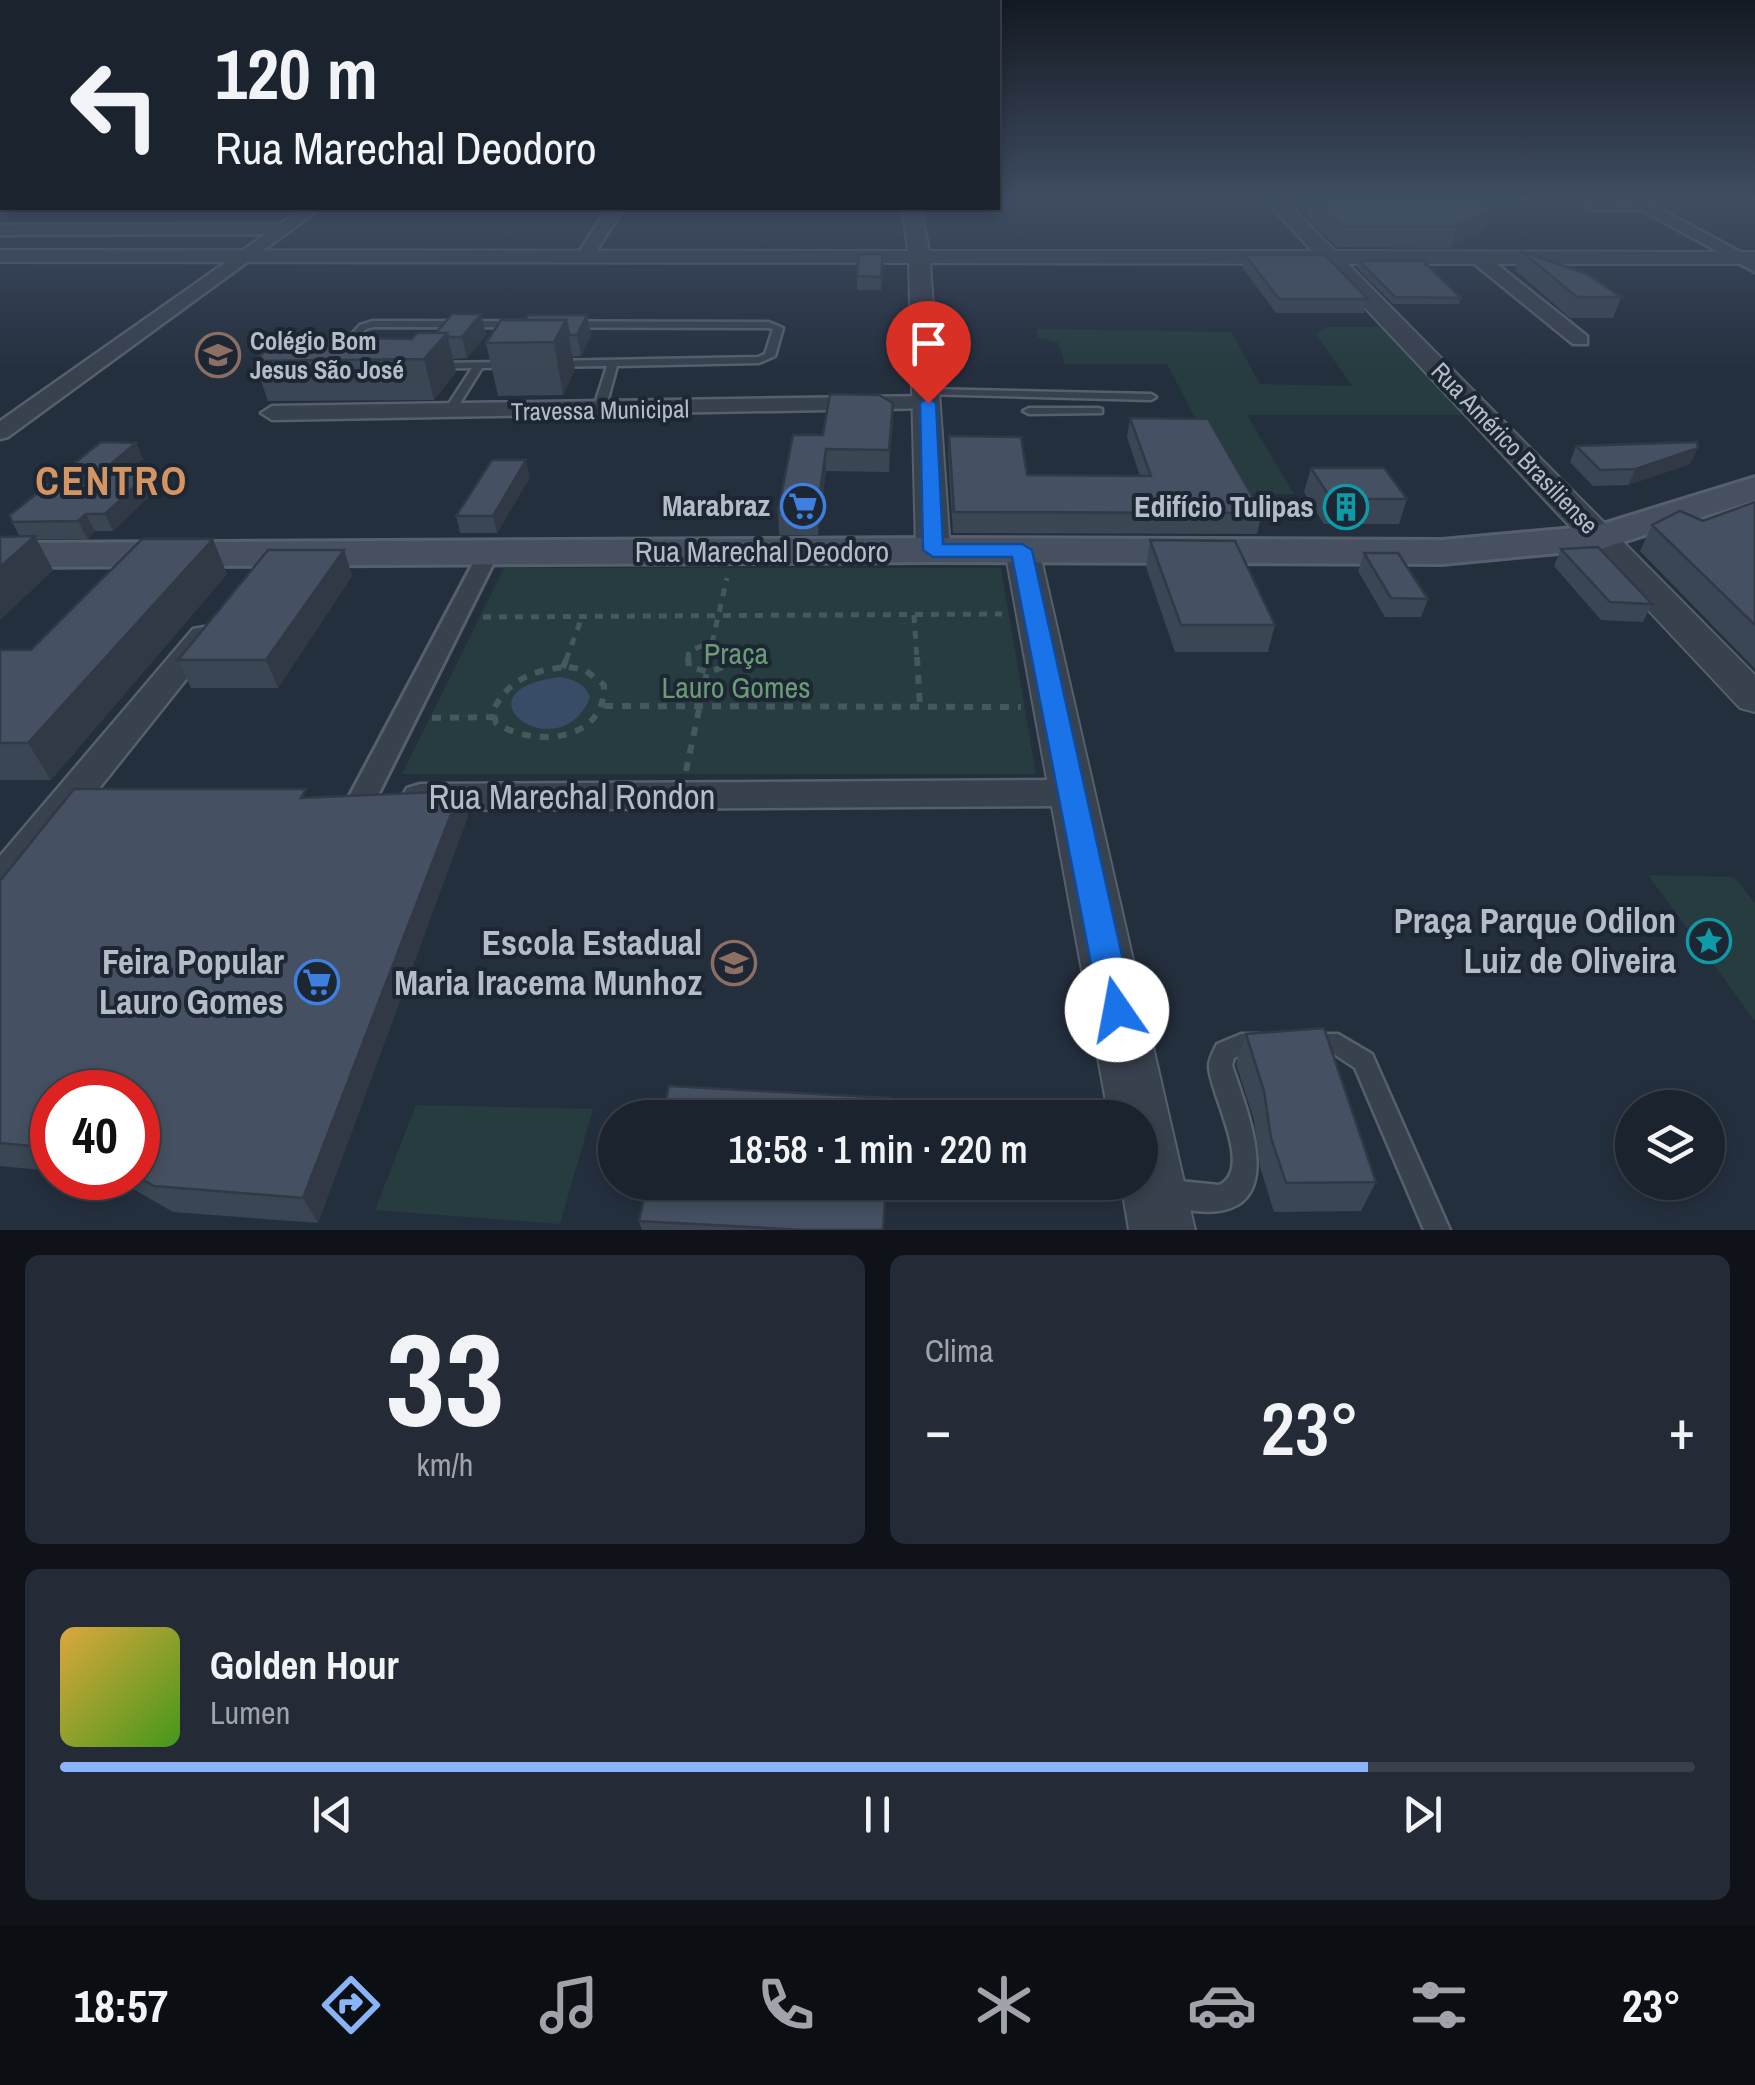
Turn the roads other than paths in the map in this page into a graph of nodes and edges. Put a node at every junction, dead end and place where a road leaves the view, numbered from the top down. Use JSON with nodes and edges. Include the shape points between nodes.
{"nodes":[{"id":1,"x":244,"y":256,"type":"edge"},
{"id":2,"x":919,"y":256,"type":"edge"},
{"id":3,"x":1083,"y":256,"type":"edge"},
{"id":4,"x":1330,"y":257,"type":"junction"},
{"id":5,"x":1477,"y":257,"type":"junction"},
{"id":6,"x":1749,"y":261,"type":"edge"},
{"id":7,"x":408,"y":324,"type":"junction"},
{"id":8,"x":446,"y":324,"type":"junction"},
{"id":9,"x":394,"y":338,"type":"edge"},
{"id":10,"x":435,"y":338,"type":"edge"},
{"id":11,"x":1580,"y":340,"type":"dead end"},
{"id":12,"x":424,"y":352,"type":"edge"},
{"id":13,"x":381,"y":353,"type":"edge"},
{"id":14,"x":613,"y":363,"type":"junction"},
{"id":15,"x":478,"y":366,"type":"junction"},
{"id":16,"x":413,"y":367,"type":"junction"},
{"id":17,"x":368,"y":368,"type":"junction"},
{"id":18,"x":928,"y":398,"type":"junction"},
{"id":19,"x":1151,"y":398,"type":"dead end"},
{"id":20,"x":599,"y":410,"type":"junction"},
{"id":21,"x":1098,"y":410,"type":"dead end"},
{"id":22,"x":450,"y":411,"type":"junction"},
{"id":23,"x":1029,"y":411,"type":"dead end"},
{"id":24,"x":272,"y":413,"type":"dead end"},
{"id":25,"x":10,"y":417,"type":"edge"},
{"id":26,"x":0,"y":432,"type":"edge"},
{"id":27,"x":1755,"y":488,"type":"edge"},
{"id":28,"x":1601,"y":537,"type":"junction"},
{"id":29,"x":933,"y":550,"type":"junction"},
{"id":30,"x":1022,"y":550,"type":"junction"},
{"id":31,"x":488,"y":554,"type":"junction"},
{"id":32,"x":0,"y":555,"type":"edge"},
{"id":33,"x":222,"y":614,"type":"edge"},
{"id":34,"x":1755,"y":698,"type":"edge"},
{"id":35,"x":1072,"y":794,"type":"junction"},
{"id":36,"x":325,"y":797,"type":"edge"},
{"id":37,"x":364,"y":797,"type":"junction"},
{"id":38,"x":72,"y":798,"type":"junction"},
{"id":39,"x":111,"y":798,"type":"edge"},
{"id":40,"x":0,"y":884,"type":"edge"},
{"id":41,"x":1136,"y":1100,"type":"edge"},
{"id":42,"x":1158,"y":1211,"type":"edge"},
{"id":43,"x":1437,"y":1230,"type":"edge"}],
"edges":[{"from":1,"to":25,"type":"street"},
{"from":2,"to":18,"type":"street"},
{"from":3,"to":4,"type":"street"},
{"from":4,"to":5,"type":"street"},
{"from":4,"to":28,"type":"street","name":"Rua Américo Brasiliense"},
{"from":5,"to":6,"type":"street"},
{"from":5,"to":11,"type":"street"},
{"from":7,"to":8,"type":"lane"},
{"from":7,"to":9,"type":"lane"},
{"from":7,"to":17,"type":"lane","via":[[366,325],[326,366]]},
{"from":8,"to":10,"type":"lane"},
{"from":8,"to":14,"type":"lane","via":[[778,328],[766,359]]},
{"from":12,"to":16,"type":"lane"},
{"from":13,"to":17,"type":"lane"},
{"from":14,"to":15,"type":"lane"},
{"from":14,"to":20,"type":"lane"},
{"from":15,"to":16,"type":"lane"},
{"from":15,"to":22,"type":"lane"},
{"from":16,"to":17,"type":"lane"},
{"from":18,"to":19,"type":"lane"},
{"from":18,"to":20,"type":"street","name":"Travessa Municipal"},
{"from":18,"to":29,"type":"street"},
{"from":20,"to":22,"type":"street","name":"Travessa Municipal"},
{"from":21,"to":23,"type":"lane"},
{"from":22,"to":24,"type":"street","name":"Travessa Municipal"},
{"from":25,"to":26,"type":"street"},
{"from":27,"to":28,"type":"main road","name":"Rua Marechal Deodoro"},
{"from":28,"to":30,"type":"main road","name":"Rua Marechal Deodoro","via":[[1442,552]]},
{"from":28,"to":34,"type":"street","name":"Rua Américo Brasiliense"},
{"from":29,"to":30,"type":"main road","name":"Rua Marechal Deodoro"},
{"from":29,"to":31,"type":"main road","name":"Rua Marechal Deodoro"},
{"from":30,"to":35,"type":"street"},
{"from":31,"to":32,"type":"main road","name":"Rua Marechal Deodoro","via":[[258,570]]},
{"from":31,"to":37,"type":"street"},
{"from":33,"to":38,"type":"street"},
{"from":35,"to":37,"type":"street","name":"Rua Marechal Rondon"},
{"from":35,"to":41,"type":"street"},
{"from":36,"to":37,"type":"street","name":"Rua Marechal Rondon"},
{"from":38,"to":39,"type":"street"},
{"from":38,"to":40,"type":"street"},
{"from":42,"to":43,"type":"lane","via":[[1234,1194],[1244,1183],[1247,1162],[1220,1065],[1225,1051],[1241,1044],[1338,1044],[1364,1061]]}]}
